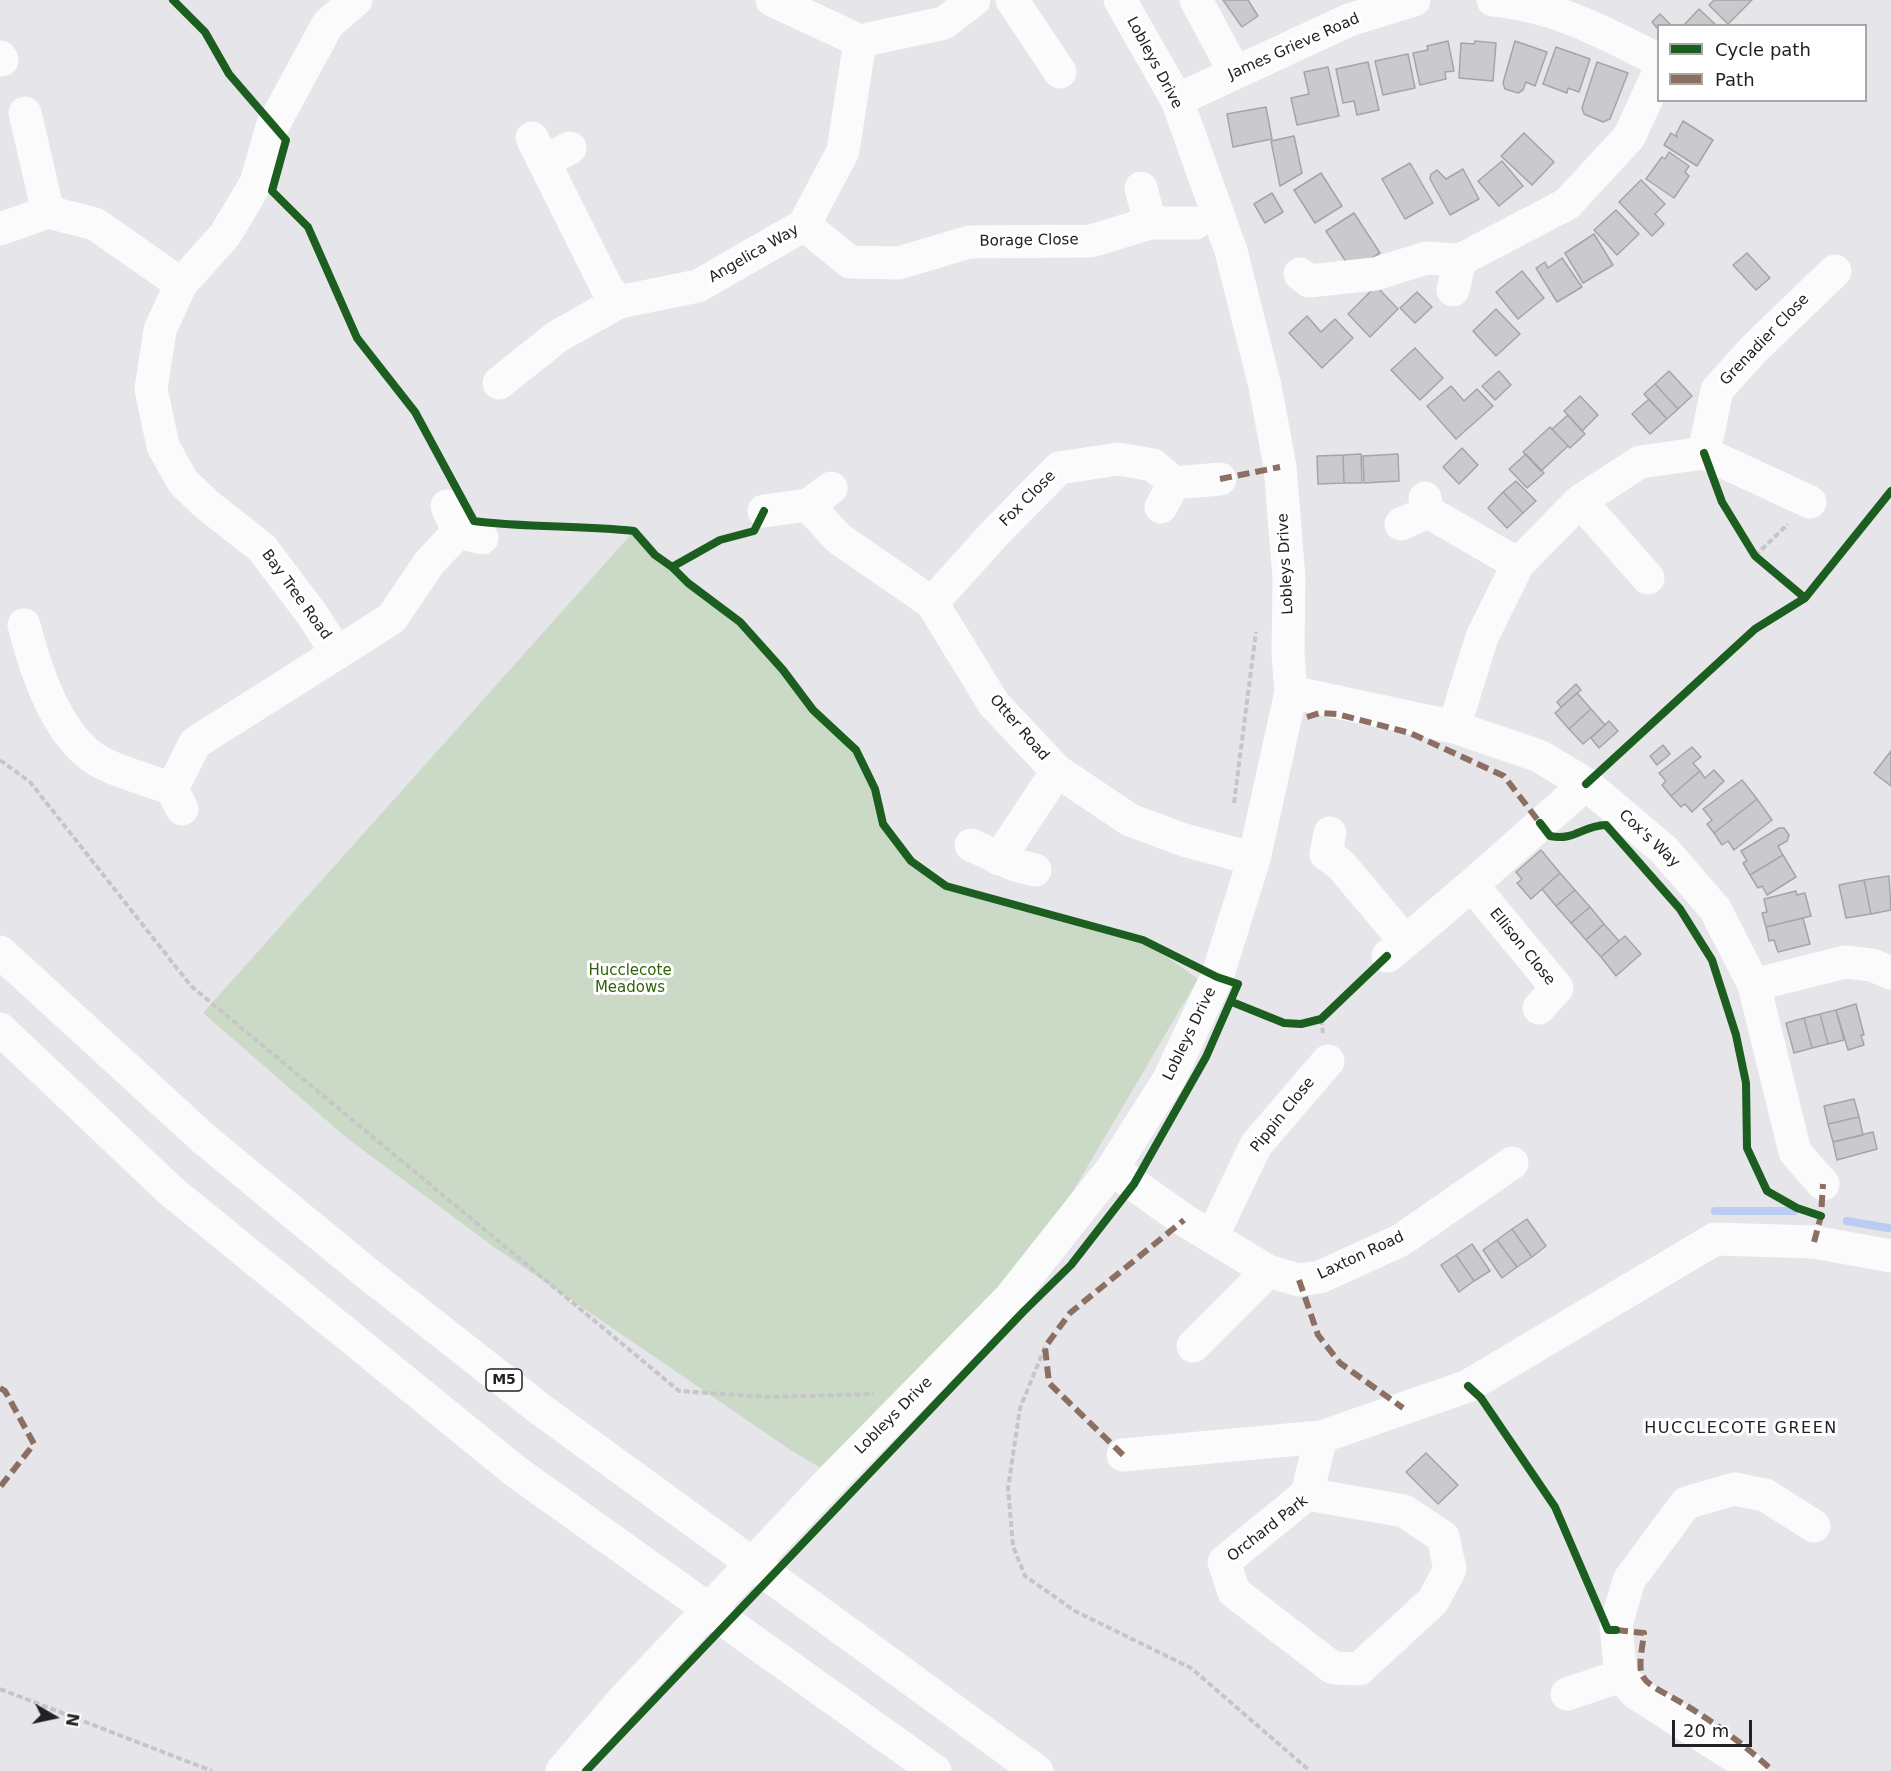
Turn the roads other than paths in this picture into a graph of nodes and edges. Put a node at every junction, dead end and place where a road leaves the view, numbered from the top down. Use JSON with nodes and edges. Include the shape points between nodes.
{"nodes":[{"id":1,"x":356,"y":0,"type":"edge"},
{"id":2,"x":772,"y":0,"type":"edge"},
{"id":3,"x":974,"y":0,"type":"edge"},
{"id":4,"x":1012,"y":0,"type":"edge"},
{"id":5,"x":1120,"y":0,"type":"edge"},
{"id":6,"x":1196,"y":0,"type":"edge"},
{"id":7,"x":1414,"y":0,"type":"edge"},
{"id":8,"x":1492,"y":0,"type":"edge"},
{"id":9,"x":1587,"y":11,"type":"edge"},
{"id":10,"x":860,"y":41,"type":"junction"},
{"id":11,"x":1657,"y":59,"type":"edge"},
{"id":12,"x":1060,"y":72,"type":"dead end"},
{"id":13,"x":1235,"y":74,"type":"junction"},
{"id":14,"x":1657,"y":78,"type":"edge"},
{"id":15,"x":1177,"y":100,"type":"junction"},
{"id":16,"x":25,"y":113,"type":"dead end"},
{"id":17,"x":549,"y":149,"type":"dead end"},
{"id":18,"x":1141,"y":188,"type":"dead end"},
{"id":19,"x":48,"y":212,"type":"junction"},
{"id":20,"x":1150,"y":223,"type":"junction"},
{"id":21,"x":1195,"y":223,"type":"dead end"},
{"id":22,"x":804,"y":225,"type":"junction"},
{"id":23,"x":0,"y":229,"type":"edge"},
{"id":24,"x":1835,"y":271,"type":"dead end"},
{"id":25,"x":1300,"y":274,"type":"dead end"},
{"id":26,"x":181,"y":284,"type":"junction"},
{"id":27,"x":619,"y":302,"type":"junction"},
{"id":28,"x":499,"y":383,"type":"dead end"},
{"id":29,"x":1704,"y":453,"type":"junction"},
{"id":30,"x":1220,"y":479,"type":"dead end"},
{"id":31,"x":1580,"y":501,"type":"junction"},
{"id":32,"x":1810,"y":502,"type":"road end"},
{"id":33,"x":764,"y":511,"type":"dead end"},
{"id":34,"x":1418,"y":511,"type":"dead end"},
{"id":35,"x":462,"y":525,"type":"dead end"},
{"id":36,"x":1518,"y":564,"type":"junction"},
{"id":37,"x":1648,"y":578,"type":"dead end"},
{"id":38,"x":932,"y":603,"type":"junction"},
{"id":39,"x":24,"y":625,"type":"dead end"},
{"id":40,"x":337,"y":653,"type":"junction"},
{"id":41,"x":1291,"y":692,"type":"junction"},
{"id":42,"x":1454,"y":726,"type":"junction"},
{"id":43,"x":1057,"y":771,"type":"junction"},
{"id":44,"x":1586,"y":784,"type":"junction"},
{"id":45,"x":1330,"y":832,"type":"dead end"},
{"id":46,"x":1254,"y":859,"type":"junction"},
{"id":47,"x":1035,"y":870,"type":"dead end"},
{"id":48,"x":1472,"y":885,"type":"junction"},
{"id":49,"x":0,"y":952,"type":"edge"},
{"id":50,"x":1891,"y":973,"type":"edge"},
{"id":51,"x":1754,"y":985,"type":"junction"},
{"id":52,"x":1556,"y":991,"type":"dead end"},
{"id":53,"x":0,"y":1029,"type":"edge"},
{"id":54,"x":1328,"y":1060,"type":"dead end"},
{"id":55,"x":1512,"y":1163,"type":"dead end"},
{"id":56,"x":1112,"y":1170,"type":"junction"},
{"id":57,"x":1822,"y":1184,"type":"dead end"},
{"id":58,"x":1212,"y":1237,"type":"junction"},
{"id":59,"x":1891,"y":1256,"type":"edge"},
{"id":60,"x":1268,"y":1271,"type":"junction"},
{"id":61,"x":1193,"y":1346,"type":"dead end"},
{"id":62,"x":1321,"y":1437,"type":"junction"},
{"id":63,"x":1123,"y":1455,"type":"dead end"},
{"id":64,"x":1307,"y":1494,"type":"junction"},
{"id":65,"x":1814,"y":1526,"type":"dead end"},
{"id":66,"x":1621,"y":1676,"type":"junction"},
{"id":67,"x":1567,"y":1694,"type":"dead end"},
{"id":68,"x":562,"y":1771,"type":"edge"},
{"id":69,"x":935,"y":1771,"type":"edge"},
{"id":70,"x":1037,"y":1771,"type":"edge"},
{"id":71,"x":1752,"y":1771,"type":"edge"}],
"edges":[{"from":1,"to":26,"type":"main road","name":"Bay Tree Road","via":[[328,24],[272,127],[256,183],[225,235]]},
{"from":2,"to":10,"type":"main road"},
{"from":3,"to":10,"type":"main road","via":[[944,23]]},
{"from":4,"to":12,"type":"main road"},
{"from":5,"to":15,"type":"main road","name":"Lobleys Drive"},
{"from":6,"to":13,"type":"main road"},
{"from":7,"to":13,"type":"main road","name":"James Grieve Road","via":[[1349,20]]},
{"from":8,"to":9,"type":"main road"},
{"from":9,"to":11,"type":"main road"},
{"from":10,"to":22,"type":"main road","name":"Angelica Way","via":[[843,151]]},
{"from":13,"to":15,"type":"main road","name":"James Grieve Road"},
{"from":14,"to":25,"type":"main road","via":[[1629,137],[1567,204],[1457,275],[1426,258],[1375,274],[1337,279],[1309,281]]},
{"from":15,"to":41,"type":"main road","name":"Lobleys Drive","via":[[1231,251],[1265,386],[1280,467],[1289,577]]},
{"from":16,"to":19,"type":"main road"},
{"from":17,"to":27,"type":"main road","via":[[607,288]]},
{"from":18,"to":20,"type":"main road"},
{"from":19,"to":23,"type":"main road"},
{"from":19,"to":26,"type":"main road","via":[[95,224]]},
{"from":20,"to":21,"type":"main road","name":"Borage Close"},
{"from":20,"to":22,"type":"main road","name":"Borage Close","via":[[1091,240],[969,242],[899,263],[850,262]]},
{"from":22,"to":27,"type":"main road","name":"Angelica Way","via":[[698,286]]},
{"from":24,"to":29,"type":"main road","name":"Grenadier Close","via":[[1717,390]]},
{"from":26,"to":40,"type":"main road","name":"Bay Tree Road","via":[[160,330],[151,390],[163,446],[183,482],[262,548]]},
{"from":27,"to":28,"type":"main road","name":"Angelica Way","via":[[558,336]]},
{"from":29,"to":31,"type":"main road","via":[[1640,462]]},
{"from":29,"to":32,"type":"main road"},
{"from":30,"to":38,"type":"main road","name":"Fox Close","via":[[1168,495],[1153,465],[1118,459],[1059,468]]},
{"from":31,"to":36,"type":"main road"},
{"from":31,"to":37,"type":"main road"},
{"from":33,"to":38,"type":"main road","name":"Otter Road","via":[[820,496],[838,538]]},
{"from":34,"to":36,"type":"main road"},
{"from":35,"to":40,"type":"main road","via":[[429,563],[392,618]]},
{"from":36,"to":42,"type":"main road","via":[[1482,637]]},
{"from":38,"to":43,"type":"main road","name":"Otter Road","via":[[994,704]]},
{"from":39,"to":40,"type":"main road","name":"Bay Tree Road","via":[[43,689],[89,755],[177,799],[195,743]]},
{"from":41,"to":42,"type":"main road","name":"Cox's Way"},
{"from":41,"to":46,"type":"main road","name":"Lobleys Drive"},
{"from":42,"to":44,"type":"main road","name":"Cox's Way","via":[[1539,756]]},
{"from":43,"to":46,"type":"main road","name":"Otter Road","via":[[1130,820]]},
{"from":43,"to":47,"type":"main road","via":[[985,852]]},
{"from":44,"to":48,"type":"main road"},
{"from":44,"to":51,"type":"main road","name":"Cox's Way","via":[[1692,879],[1715,909]]},
{"from":45,"to":48,"type":"main road","via":[[1326,854],[1340,864],[1396,949]]},
{"from":46,"to":56,"type":"main road","name":"Lobleys Drive","via":[[1217,978],[1169,1079]]},
{"from":48,"to":52,"type":"main road","name":"Ellison Close"},
{"from":49,"to":70,"type":"main road","number":"M5","via":[[204,1139],[363,1270],[540,1408]]},
{"from":50,"to":51,"type":"main road","via":[[1872,965],[1845,962]]},
{"from":51,"to":57,"type":"main road","name":"Cox's Way","via":[[1789,1155]]},
{"from":53,"to":69,"type":"main road","via":[[171,1191],[515,1471]]},
{"from":54,"to":58,"type":"main road","name":"Pippin Close","via":[[1256,1145]]},
{"from":55,"to":60,"type":"main road","name":"Laxton Road","via":[[1401,1240],[1320,1277],[1299,1280]]},
{"from":56,"to":58,"type":"main road","name":"Laxton Road"},
{"from":56,"to":68,"type":"main road","name":"Lobleys Drive","via":[[1010,1298],[834,1477],[625,1698]]},
{"from":58,"to":60,"type":"main road","name":"Laxton Road"},
{"from":59,"to":62,"type":"main road","via":[[1814,1242],[1715,1239],[1468,1386]]},
{"from":60,"to":61,"type":"main road"},
{"from":62,"to":63,"type":"main road"},
{"from":62,"to":64,"type":"main road"},
{"from":64,"to":64,"type":"main road","name":"Orchard Park","via":[[1224,1562],[1234,1592],[1333,1668],[1359,1669],[1433,1601],[1450,1569],[1443,1537],[1404,1511]]},
{"from":65,"to":66,"type":"main road","via":[[1765,1495],[1734,1490],[1686,1503],[1629,1580],[1616,1625]]},
{"from":66,"to":67,"type":"main road"},
{"from":66,"to":71,"type":"main road","via":[[1636,1693]]}]}
